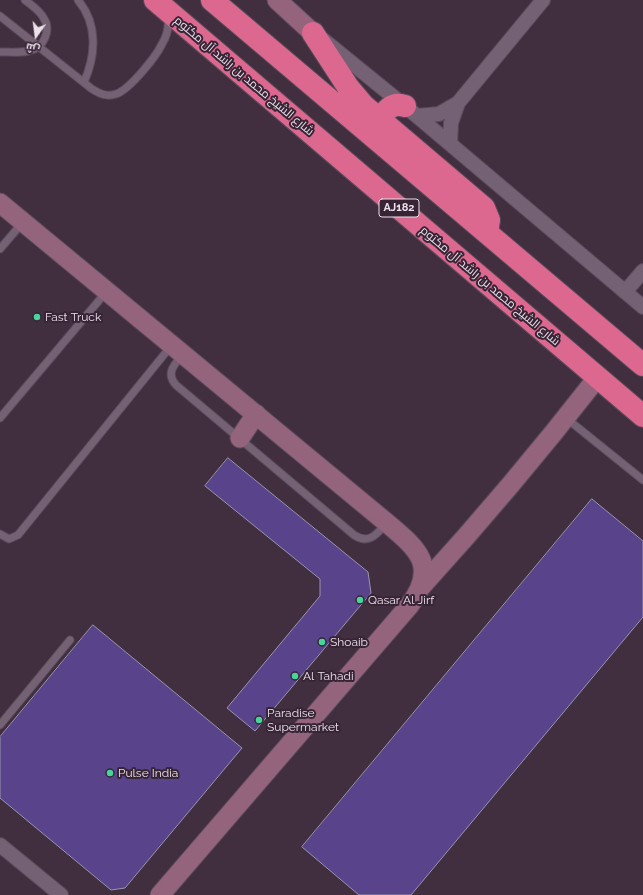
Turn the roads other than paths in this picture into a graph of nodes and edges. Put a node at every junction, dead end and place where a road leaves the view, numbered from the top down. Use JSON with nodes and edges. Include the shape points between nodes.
{"nodes":[{"id":1,"x":25,"y":0,"type":"edge"},
{"id":2,"x":78,"y":0,"type":"edge"},
{"id":3,"x":212,"y":0,"type":"edge"},
{"id":4,"x":277,"y":0,"type":"edge"},
{"id":5,"x":543,"y":0,"type":"edge"},
{"id":6,"x":161,"y":5,"type":"edge"},
{"id":7,"x":0,"y":16,"type":"edge"},
{"id":8,"x":313,"y":33,"type":"junction"},
{"id":9,"x":39,"y":47,"type":"junction"},
{"id":10,"x":0,"y":52,"type":"edge"},
{"id":11,"x":84,"y":82,"type":"junction"},
{"id":12,"x":458,"y":103,"type":"junction"},
{"id":13,"x":411,"y":111,"type":"junction"},
{"id":14,"x":382,"y":123,"type":"junction"},
{"id":15,"x":450,"y":144,"type":"junction"},
{"id":16,"x":0,"y":203,"type":"edge"},
{"id":17,"x":23,"y":222,"type":"junction"},
{"id":18,"x":487,"y":233,"type":"junction"},
{"id":19,"x":0,"y":249,"type":"edge"},
{"id":20,"x":643,"y":271,"type":"edge"},
{"id":21,"x":107,"y":291,"type":"junction"},
{"id":22,"x":625,"y":292,"type":"junction"},
{"id":23,"x":643,"y":307,"type":"edge"},
{"id":24,"x":177,"y":350,"type":"junction"},
{"id":25,"x":643,"y":365,"type":"edge"},
{"id":26,"x":597,"y":378,"type":"junction"},
{"id":27,"x":256,"y":414,"type":"junction"},
{"id":28,"x":643,"y":416,"type":"edge"},
{"id":29,"x":0,"y":418,"type":"edge"},
{"id":30,"x":566,"y":418,"type":"junction"},
{"id":31,"x":240,"y":438,"type":"junction"},
{"id":32,"x":643,"y":480,"type":"edge"},
{"id":33,"x":388,"y":523,"type":"junction"},
{"id":34,"x":0,"y":534,"type":"edge"},
{"id":35,"x":420,"y":588,"type":"junction"},
{"id":36,"x":70,"y":640,"type":"dead end"},
{"id":37,"x":0,"y":725,"type":"edge"},
{"id":38,"x":0,"y":845,"type":"edge"},
{"id":39,"x":61,"y":895,"type":"edge"},
{"id":40,"x":160,"y":895,"type":"edge"}],
"edges":[{"from":1,"to":9,"type":"lane","via":[[46,21],[46,38]]},
{"from":2,"to":11,"type":"lane","via":[[88,15],[94,41],[92,58]]},
{"from":3,"to":18,"type":"highway"},
{"from":4,"to":8,"type":"street"},
{"from":5,"to":12,"type":"street"},
{"from":6,"to":11,"type":"lane","via":[[168,22],[162,44],[124,91],[110,96],[104,95]]},
{"from":6,"to":26,"type":"highway","name":"شارع الشيخ محمد بن راشد آل مكتوم","number":"AJ182"},
{"from":7,"to":9,"type":"lane"},
{"from":8,"to":13,"type":"street","via":[[332,45]]},
{"from":8,"to":14,"type":"highway","via":[[348,87]]},
{"from":9,"to":10,"type":"lane","via":[[28,52]]},
{"from":9,"to":11,"type":"lane"},
{"from":12,"to":13,"type":"street","via":[[439,114]]},
{"from":12,"to":15,"type":"street","via":[[451,123]]},
{"from":13,"to":14,"type":"highway","via":[[395,105],[387,109]]},
{"from":13,"to":15,"type":"street"},
{"from":14,"to":18,"type":"highway","via":[[484,208],[489,220]]},
{"from":15,"to":22,"type":"street"},
{"from":16,"to":17,"type":"street"},
{"from":17,"to":19,"type":"lane"},
{"from":17,"to":21,"type":"street"},
{"from":18,"to":25,"type":"highway"},
{"from":20,"to":22,"type":"street"},
{"from":21,"to":24,"type":"street"},
{"from":21,"to":29,"type":"lane"},
{"from":22,"to":23,"type":"street"},
{"from":24,"to":27,"type":"street"},
{"from":24,"to":31,"type":"lane","via":[[171,370],[173,382]]},
{"from":24,"to":34,"type":"lane","via":[[18,535],[9,539]]},
{"from":26,"to":28,"type":"highway","name":"شارع الشيخ محمد بن راشد آل مكتوم","number":"AJ182"},
{"from":26,"to":30,"type":"street"},
{"from":27,"to":31,"type":"street"},
{"from":27,"to":33,"type":"street"},
{"from":30,"to":32,"type":"lane"},
{"from":30,"to":35,"type":"street"},
{"from":31,"to":33,"type":"lane","via":[[358,538],[373,538]]},
{"from":33,"to":35,"type":"street","via":[[419,552],[422,564]]},
{"from":35,"to":40,"type":"street","via":[[409,606]]},
{"from":36,"to":37,"type":"lane"},
{"from":38,"to":39,"type":"street"}]}
